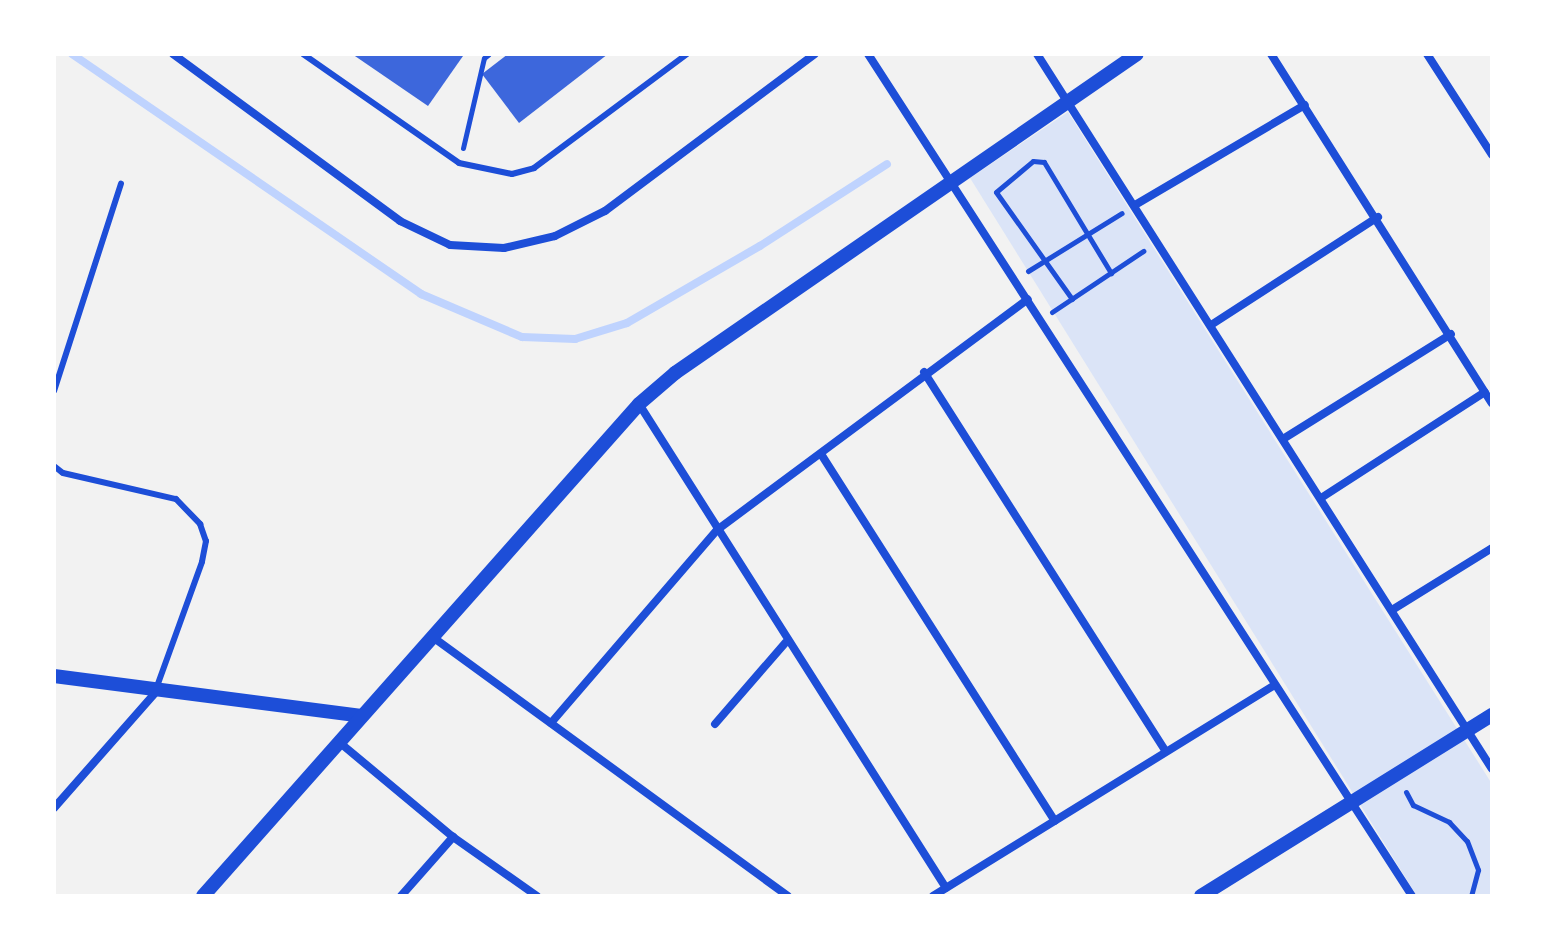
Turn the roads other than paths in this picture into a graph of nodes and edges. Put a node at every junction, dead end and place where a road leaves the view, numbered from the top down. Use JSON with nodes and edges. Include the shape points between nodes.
{"nodes":[{"id":1,"x":173,"y":54,"type":"edge"},
{"id":2,"x":303,"y":54,"type":"edge"},
{"id":3,"x":687,"y":54,"type":"edge"},
{"id":4,"x":815,"y":54,"type":"edge"},
{"id":5,"x":868,"y":54,"type":"edge"},
{"id":6,"x":1037,"y":54,"type":"edge"},
{"id":7,"x":1137,"y":54,"type":"edge"},
{"id":8,"x":1271,"y":54,"type":"edge"},
{"id":9,"x":1427,"y":54,"type":"edge"},
{"id":10,"x":1067,"y":99,"type":"junction"},
{"id":11,"x":1305,"y":105,"type":"junction"},
{"id":12,"x":1492,"y":136,"type":"edge"},
{"id":13,"x":1483,"y":141,"type":"junction"},
{"id":14,"x":1492,"y":155,"type":"edge"},
{"id":15,"x":951,"y":180,"type":"junction"},
{"id":16,"x":121,"y":184,"type":"dead end"},
{"id":17,"x":1135,"y":205,"type":"junction"},
{"id":18,"x":1378,"y":217,"type":"junction"},
{"id":19,"x":1028,"y":299,"type":"junction"},
{"id":20,"x":1211,"y":325,"type":"junction"},
{"id":21,"x":1451,"y":334,"type":"junction"},
{"id":22,"x":924,"y":372,"type":"junction"},
{"id":23,"x":54,"y":391,"type":"edge"},
{"id":24,"x":1485,"y":392,"type":"junction"},
{"id":25,"x":1492,"y":403,"type":"edge"},
{"id":26,"x":639,"y":404,"type":"junction"},
{"id":27,"x":1283,"y":439,"type":"junction"},
{"id":28,"x":821,"y":454,"type":"junction"},
{"id":29,"x":54,"y":466,"type":"edge"},
{"id":30,"x":1321,"y":498,"type":"junction"},
{"id":31,"x":717,"y":530,"type":"junction"},
{"id":32,"x":1492,"y":548,"type":"edge"},
{"id":33,"x":1392,"y":610,"type":"junction"},
{"id":34,"x":434,"y":638,"type":"junction"},
{"id":35,"x":786,"y":642,"type":"junction"},
{"id":36,"x":54,"y":676,"type":"edge"},
{"id":37,"x":1274,"y":685,"type":"junction"},
{"id":38,"x":155,"y":693,"type":"junction"},
{"id":39,"x":1492,"y":715,"type":"edge"},
{"id":40,"x":361,"y":716,"type":"junction"},
{"id":41,"x":551,"y":723,"type":"junction"},
{"id":42,"x":715,"y":724,"type":"dead end"},
{"id":43,"x":1468,"y":730,"type":"junction"},
{"id":44,"x":339,"y":742,"type":"junction"},
{"id":45,"x":1165,"y":751,"type":"junction"},
{"id":46,"x":1492,"y":769,"type":"edge"},
{"id":47,"x":1350,"y":801,"type":"junction"},
{"id":48,"x":54,"y":808,"type":"edge"},
{"id":49,"x":1055,"y":821,"type":"junction"},
{"id":50,"x":453,"y":837,"type":"junction"},
{"id":51,"x":946,"y":888,"type":"junction"},
{"id":52,"x":203,"y":896,"type":"edge"},
{"id":53,"x":401,"y":896,"type":"edge"},
{"id":54,"x":537,"y":896,"type":"edge"},
{"id":55,"x":788,"y":896,"type":"edge"},
{"id":56,"x":933,"y":896,"type":"edge"},
{"id":57,"x":1201,"y":896,"type":"edge"},
{"id":58,"x":1412,"y":896,"type":"edge"}],
"edges":[{"from":1,"to":4,"type":"street","via":[[400,221],[450,245],[504,248],[555,236],[605,211]]},
{"from":2,"to":3,"type":"lane","via":[[459,163],[500,173],[534,168]]},
{"from":5,"to":15,"type":"street"},
{"from":6,"to":10,"type":"street"},
{"from":7,"to":10,"type":"street"},
{"from":8,"to":11,"type":"street"},
{"from":9,"to":13,"type":"street"},
{"from":10,"to":15,"type":"street"},
{"from":10,"to":17,"type":"street"},
{"from":11,"to":17,"type":"street"},
{"from":11,"to":18,"type":"street"},
{"from":12,"to":13,"type":"street"},
{"from":13,"to":14,"type":"street"},
{"from":15,"to":19,"type":"street"},
{"from":15,"to":26,"type":"street"},
{"from":16,"to":23,"type":"lane"},
{"from":17,"to":20,"type":"street"},
{"from":18,"to":20,"type":"street"},
{"from":18,"to":21,"type":"street"},
{"from":19,"to":22,"type":"street"},
{"from":19,"to":37,"type":"street"},
{"from":20,"to":27,"type":"street"},
{"from":21,"to":24,"type":"street"},
{"from":21,"to":27,"type":"street"},
{"from":22,"to":28,"type":"street"},
{"from":22,"to":45,"type":"street"},
{"from":24,"to":25,"type":"street"},
{"from":24,"to":30,"type":"street"},
{"from":26,"to":31,"type":"street"},
{"from":26,"to":34,"type":"street"},
{"from":27,"to":30,"type":"street"},
{"from":28,"to":31,"type":"street"},
{"from":28,"to":49,"type":"street"},
{"from":29,"to":38,"type":"lane","via":[[63,473],[176,499],[200,524],[206,541],[202,562]]},
{"from":30,"to":33,"type":"street"},
{"from":31,"to":35,"type":"street"},
{"from":31,"to":41,"type":"street"},
{"from":32,"to":33,"type":"street"},
{"from":33,"to":43,"type":"street"},
{"from":34,"to":40,"type":"street"},
{"from":34,"to":41,"type":"street"},
{"from":35,"to":42,"type":"street"},
{"from":35,"to":51,"type":"street"},
{"from":36,"to":38,"type":"street"},
{"from":37,"to":45,"type":"street"},
{"from":37,"to":47,"type":"street"},
{"from":38,"to":40,"type":"street"},
{"from":38,"to":48,"type":"street"},
{"from":39,"to":43,"type":"street"},
{"from":40,"to":44,"type":"street"},
{"from":41,"to":55,"type":"street"},
{"from":43,"to":46,"type":"street"},
{"from":43,"to":47,"type":"street"},
{"from":44,"to":50,"type":"street"},
{"from":44,"to":52,"type":"street"},
{"from":45,"to":49,"type":"street"},
{"from":47,"to":57,"type":"street"},
{"from":47,"to":58,"type":"street"},
{"from":49,"to":51,"type":"street"},
{"from":50,"to":53,"type":"street"},
{"from":50,"to":54,"type":"street"},
{"from":51,"to":56,"type":"street"}]}
